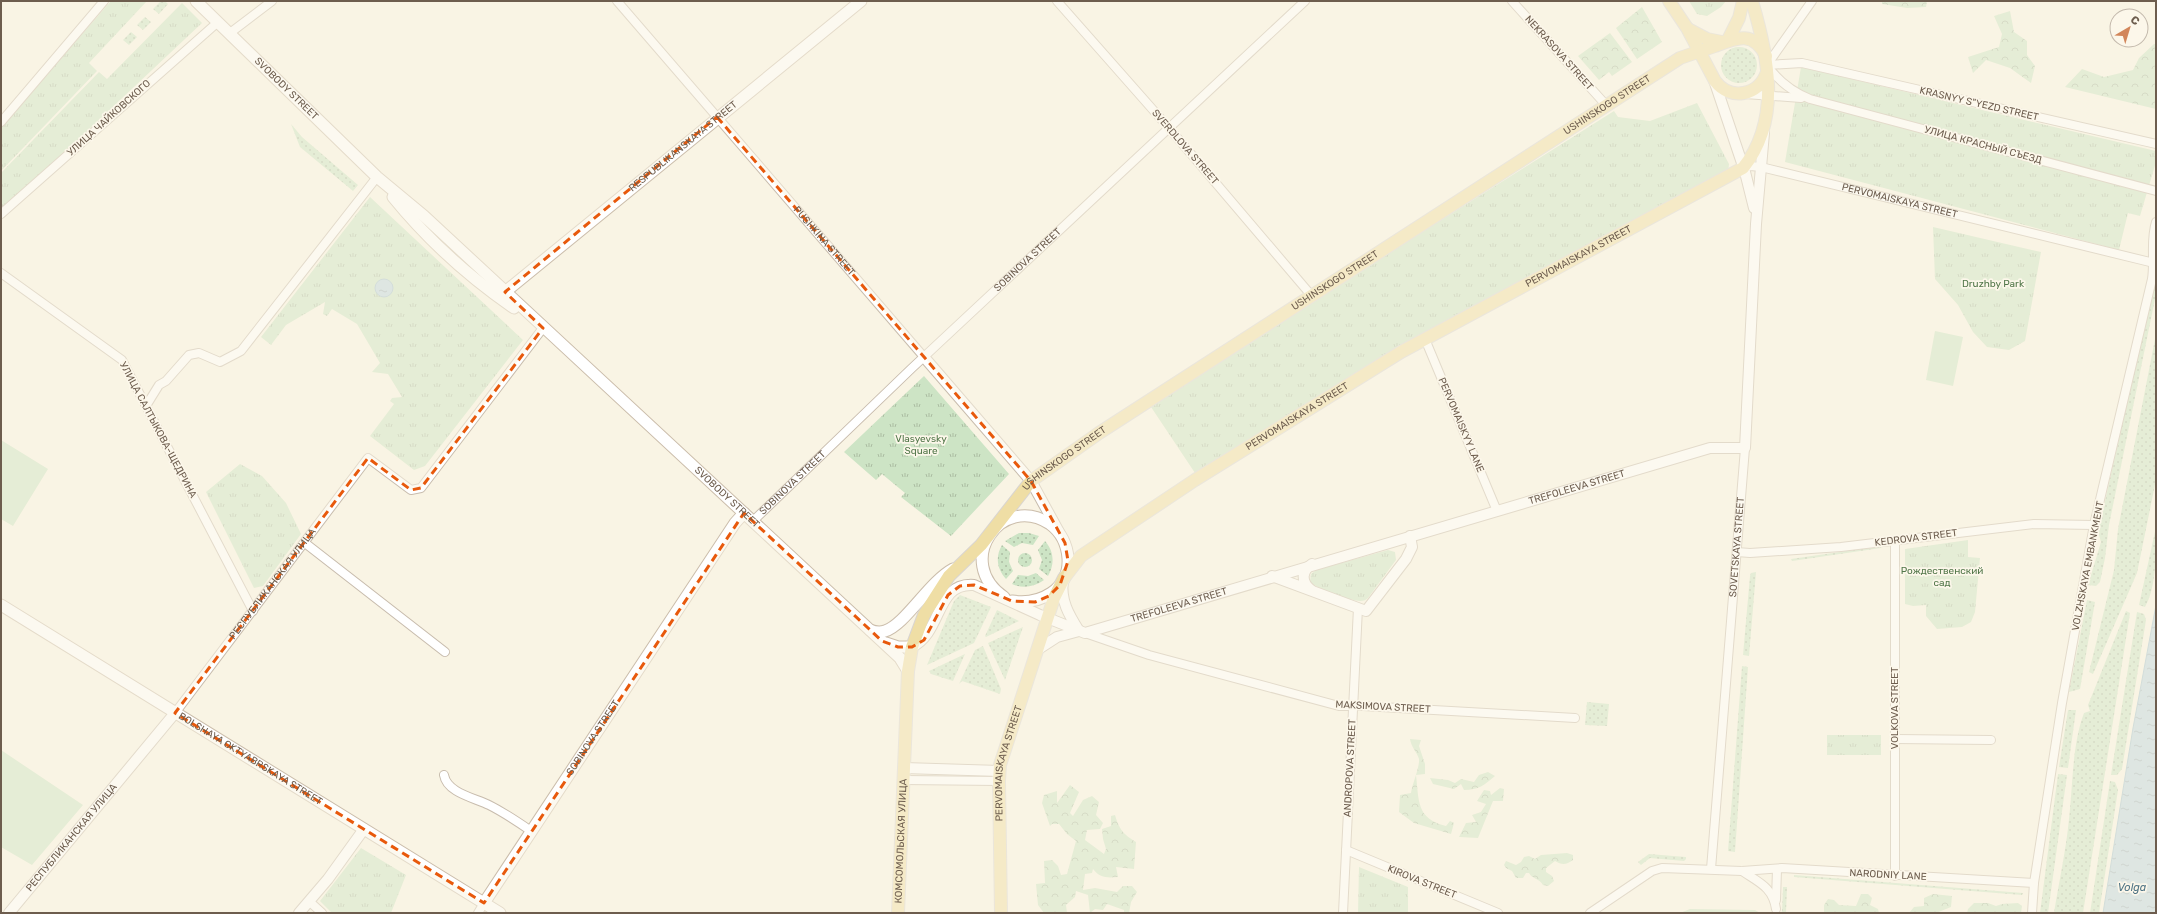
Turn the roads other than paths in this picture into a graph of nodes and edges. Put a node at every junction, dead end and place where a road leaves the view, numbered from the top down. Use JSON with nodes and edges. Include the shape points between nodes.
{"nodes":[{"id":1,"x":104,"y":1,"type":"edge"},
{"id":2,"x":196,"y":1,"type":"edge"},
{"id":3,"x":272,"y":1,"type":"edge"},
{"id":4,"x":617,"y":1,"type":"edge"},
{"id":5,"x":861,"y":1,"type":"edge"},
{"id":6,"x":1057,"y":1,"type":"edge"},
{"id":7,"x":1305,"y":1,"type":"edge"},
{"id":8,"x":1512,"y":1,"type":"edge"},
{"id":9,"x":1669,"y":1,"type":"edge"},
{"id":10,"x":1743,"y":1,"type":"edge"},
{"id":11,"x":1752,"y":1,"type":"edge"},
{"id":12,"x":1812,"y":1,"type":"edge"},
{"id":13,"x":218,"y":22,"type":"junction"},
{"id":14,"x":1687,"y":28,"type":"junction"},
{"id":15,"x":230,"y":33,"type":"junction"},
{"id":16,"x":1724,"y":42,"type":"junction"},
{"id":17,"x":1699,"y":51,"type":"junction"},
{"id":18,"x":1680,"y":58,"type":"junction"},
{"id":19,"x":1767,"y":64,"type":"junction"},
{"id":20,"x":1713,"y":76,"type":"junction"},
{"id":21,"x":1742,"y":94,"type":"junction"},
{"id":22,"x":1768,"y":95,"type":"junction"},
{"id":23,"x":1810,"y":99,"type":"junction"},
{"id":24,"x":1606,"y":105,"type":"junction"},
{"id":25,"x":717,"y":117,"type":"junction"},
{"id":26,"x":1,"y":122,"type":"edge"},
{"id":27,"x":1765,"y":124,"type":"junction"},
{"id":28,"x":1169,"y":128,"type":"junction"},
{"id":29,"x":2156,"y":144,"type":"edge"},
{"id":30,"x":1761,"y":167,"type":"junction"},
{"id":31,"x":1743,"y":168,"type":"junction"},
{"id":32,"x":377,"y":177,"type":"junction"},
{"id":33,"x":2156,"y":191,"type":"edge"},
{"id":34,"x":1,"y":214,"type":"edge"},
{"id":35,"x":424,"y":216,"type":"junction"},
{"id":36,"x":2156,"y":222,"type":"edge"},
{"id":37,"x":1756,"y":224,"type":"junction"},
{"id":38,"x":416,"y":225,"type":"junction"},
{"id":39,"x":2154,"y":263,"type":"junction"},
{"id":40,"x":1,"y":273,"type":"edge"},
{"id":41,"x":1311,"y":296,"type":"junction"},
{"id":42,"x":506,"y":297,"type":"junction"},
{"id":43,"x":542,"y":328,"type":"junction"},
{"id":44,"x":1425,"y":339,"type":"junction"},
{"id":45,"x":924,"y":357,"type":"junction"},
{"id":46,"x":146,"y":406,"type":"junction"},
{"id":47,"x":1745,"y":448,"type":"junction"},
{"id":48,"x":1031,"y":481,"type":"junction"},
{"id":49,"x":1498,"y":511,"type":"junction"},
{"id":50,"x":744,"y":513,"type":"junction"},
{"id":51,"x":752,"y":521,"type":"junction"},
{"id":52,"x":2094,"y":525,"type":"junction"},
{"id":53,"x":990,"y":534,"type":"junction"},
{"id":54,"x":1410,"y":536,"type":"junction"},
{"id":55,"x":1895,"y":541,"type":"junction"},
{"id":56,"x":305,"y":543,"type":"junction"},
{"id":57,"x":1065,"y":543,"type":"junction"},
{"id":58,"x":1737,"y":552,"type":"junction"},
{"id":59,"x":1312,"y":564,"type":"junction"},
{"id":60,"x":958,"y":566,"type":"junction"},
{"id":61,"x":1272,"y":576,"type":"junction"},
{"id":62,"x":1064,"y":578,"type":"junction"},
{"id":63,"x":1313,"y":591,"type":"junction"},
{"id":64,"x":1008,"y":599,"type":"junction"},
{"id":65,"x":1,"y":605,"type":"edge"},
{"id":66,"x":1362,"y":609,"type":"junction"},
{"id":67,"x":253,"y":611,"type":"junction"},
{"id":68,"x":1047,"y":618,"type":"junction"},
{"id":69,"x":869,"y":630,"type":"junction"},
{"id":70,"x":1082,"y":632,"type":"junction"},
{"id":71,"x":882,"y":641,"type":"junction"},
{"id":72,"x":912,"y":647,"type":"junction"},
{"id":73,"x":1037,"y":650,"type":"junction"},
{"id":74,"x":445,"y":652,"type":"dead end"},
{"id":75,"x":908,"y":671,"type":"junction"},
{"id":76,"x":1352,"y":706,"type":"junction"},
{"id":77,"x":175,"y":713,"type":"junction"},
{"id":78,"x":1575,"y":718,"type":"dead end"},
{"id":79,"x":1895,"y":739,"type":"junction"},
{"id":80,"x":1991,"y":740,"type":"dead end"},
{"id":81,"x":903,"y":774,"type":"junction"},
{"id":82,"x":444,"y":775,"type":"dead end"},
{"id":83,"x":999,"y":776,"type":"junction"},
{"id":84,"x":364,"y":829,"type":"junction"},
{"id":85,"x":531,"y":831,"type":"junction"},
{"id":86,"x":1346,"y":850,"type":"junction"},
{"id":87,"x":1712,"y":869,"type":"junction"},
{"id":88,"x":1777,"y":869,"type":"junction"},
{"id":89,"x":1742,"y":871,"type":"junction"},
{"id":90,"x":1895,"y":876,"type":"junction"},
{"id":91,"x":2034,"y":883,"type":"junction"},
{"id":92,"x":310,"y":902,"type":"junction"},
{"id":93,"x":481,"y":908,"type":"edge"},
{"id":94,"x":1776,"y":911,"type":"edge"},
{"id":95,"x":9,"y":913,"type":"edge"},
{"id":96,"x":298,"y":913,"type":"edge"},
{"id":97,"x":322,"y":913,"type":"edge"},
{"id":98,"x":500,"y":913,"type":"edge"},
{"id":99,"x":898,"y":913,"type":"edge"},
{"id":100,"x":1001,"y":913,"type":"edge"},
{"id":101,"x":1343,"y":913,"type":"edge"},
{"id":102,"x":1498,"y":913,"type":"edge"},
{"id":103,"x":1590,"y":913,"type":"edge"},
{"id":104,"x":2032,"y":913,"type":"edge"}],
"edges":[{"from":1,"to":26,"type":"street"},
{"from":2,"to":13,"type":"main road","name":"SVOBODY STREET"},
{"from":3,"to":15,"type":"street"},
{"from":4,"to":25,"type":"street","name":"PUSHKINA STREET"},
{"from":5,"to":25,"type":"main road","name":"RESPUBLIKANSKAYA STREET"},
{"from":6,"to":28,"type":"street","name":"SVERDLOVA STREET"},
{"from":7,"to":28,"type":"street","name":"SOBINOVA STREET"},
{"from":8,"to":24,"type":"street","name":"NEKRASOVA STREET"},
{"from":9,"to":14,"type":"main road"},
{"from":10,"to":16,"type":"main road","via":[[1739,18]]},
{"from":11,"to":19,"type":"main road"},
{"from":12,"to":19,"type":"street"},
{"from":13,"to":15,"type":"main road","name":"SVOBODY STREET"},
{"from":13,"to":34,"type":"street","name":"УЛИЦА ЧАЙКОВСКОГО"},
{"from":14,"to":16,"type":"main road","via":[[1707,39]]},
{"from":14,"to":17,"type":"main road"},
{"from":14,"to":18,"type":"main road","via":[[1687,48]]},
{"from":15,"to":32,"type":"main road","name":"SVOBODY STREET"},
{"from":16,"to":17,"type":"main road","name":"USHINSKOGO STREET"},
{"from":16,"to":19,"type":"main road","via":[[1741,37],[1752,41],[1760,47]]},
{"from":16,"to":20,"type":"main road","via":[[1711,61]]},
{"from":17,"to":18,"type":"main road","name":"USHINSKOGO STREET"},
{"from":17,"to":20,"type":"main road"},
{"from":18,"to":24,"type":"main road","name":"USHINSKOGO STREET"},
{"from":19,"to":21,"type":"main road","via":[[1758,87]]},
{"from":19,"to":22,"type":"main road"},
{"from":19,"to":23,"type":"street","via":[[1776,77],[1788,87]]},
{"from":19,"to":29,"type":"street","name":"KRASNYY S\"YEZD STREET","via":[[1802,63]]},
{"from":20,"to":21,"type":"main road","via":[[1726,91]]},
{"from":20,"to":31,"type":"street","name":"SOVETSKAYA STREET"},
{"from":21,"to":22,"type":"street"},
{"from":22,"to":23,"type":"street"},
{"from":22,"to":27,"type":"main road"},
{"from":23,"to":33,"type":"street","name":"УЛИЦА КРАСНЫЙ СЪЕЗД"},
{"from":24,"to":41,"type":"main road","name":"USHINSKOGO STREET"},
{"from":25,"to":42,"type":"main road","name":"RESPUBLIKANSKAYA STREET"},
{"from":25,"to":45,"type":"street","name":"PUSHKINA STREET"},
{"from":27,"to":30,"type":"street","name":"SOVETSKAYA STREET"},
{"from":27,"to":31,"type":"main road","via":[[1751,157]]},
{"from":28,"to":41,"type":"street","name":"SVERDLOVA STREET"},
{"from":28,"to":45,"type":"street","name":"SOBINOVA STREET"},
{"from":30,"to":31,"type":"street","name":"PERVOMAISKAYA STREET"},
{"from":30,"to":37,"type":"street","name":"SOVETSKAYA STREET"},
{"from":30,"to":39,"type":"street","name":"PERVOMAISKAYA STREET"},
{"from":31,"to":37,"type":"street","name":"SOVETSKAYA STREET","via":[[1752,197]]},
{"from":31,"to":44,"type":"main road","name":"PERVOMAISKAYA STREET"},
{"from":32,"to":35,"type":"main road","name":"SVOBODY STREET"},
{"from":32,"to":38,"type":"main road","name":"SVOBODY STREET"},
{"from":32,"to":46,"type":"street","via":[[241,351],[220,362],[199,352],[189,355],[166,381],[159,385]]},
{"from":35,"to":38,"type":"main road"},
{"from":35,"to":42,"type":"main road","name":"SVOBODY STREET"},
{"from":36,"to":39,"type":"street","name":"VOLZHSKAYA EMBANKMENT","via":[[2152,238]]},
{"from":37,"to":47,"type":"street","name":"SOVETSKAYA STREET"},
{"from":38,"to":42,"type":"main road","name":"SVOBODY STREET","via":[[491,292]]},
{"from":39,"to":52,"type":"street","name":"VOLZHSKAYA EMBANKMENT"},
{"from":40,"to":46,"type":"street","name":"УЛИЦА САЛТЫКОВА-ЩЕДРИНА","via":[[122,360]]},
{"from":41,"to":48,"type":"main road","name":"USHINSKOGO STREET","via":[[1071,452]]},
{"from":42,"to":43,"type":"main road","name":"SVOBODY STREET"},
{"from":43,"to":50,"type":"main road","name":"SVOBODY STREET"},
{"from":43,"to":56,"type":"street","name":"РЕСПУБЛИКАНСКАЯ УЛИЦА","via":[[421,488],[411,490],[368,458]]},
{"from":44,"to":49,"type":"street","name":"PERVOMAISKYY LANE"},
{"from":44,"to":62,"type":"main road","name":"PERVOMAISKAYA STREET","via":[[1294,418],[1104,540],[1082,556]]},
{"from":45,"to":48,"type":"street","name":"PUSHKINA STREET"},
{"from":45,"to":51,"type":"street","name":"SOBINOVA STREET"},
{"from":46,"to":67,"type":"street","name":"УЛИЦА САЛТЫКОВА-ЩЕДРИНА"},
{"from":47,"to":49,"type":"street","name":"TREFOLEEVA STREET","via":[[1710,448]]},
{"from":47,"to":58,"type":"street","name":"SOVETSKAYA STREET"},
{"from":48,"to":53,"type":"main road","name":"USHINSKOGO STREET"},
{"from":48,"to":57,"type":"street","name":"PUSHKINA STREET"},
{"from":49,"to":54,"type":"street","name":"TREFOLEEVA STREET"},
{"from":50,"to":51,"type":"main road","name":"SVOBODY STREET"},
{"from":50,"to":85,"type":"main road","name":"SOBINOVA STREET","via":[[735,522]]},
{"from":51,"to":69,"type":"main road","name":"SVOBODY STREET"},
{"from":52,"to":55,"type":"street","name":"KEDROVA STREET","via":[[2034,524]]},
{"from":52,"to":91,"type":"street","name":"VOLZHSKAYA EMBANKMENT","via":[[2062,703]]},
{"from":53,"to":57,"type":"main road","via":[[1005,521],[1025,516],[1035,517],[1049,524]]},
{"from":53,"to":60,"type":"main road"},
{"from":53,"to":64,"type":"main road","via":[[982,552],[983,570],[990,586]]},
{"from":54,"to":59,"type":"street","name":"TREFOLEEVA STREET"},
{"from":54,"to":66,"type":"street","via":[[1412,547],[1406,558]]},
{"from":55,"to":58,"type":"street","name":"KEDROVA STREET","via":[[1771,552]]},
{"from":55,"to":79,"type":"street","name":"VOLKOVA STREET"},
{"from":56,"to":67,"type":"street","name":"РЕСПУБЛИКАНСКАЯ УЛИЦА"},
{"from":56,"to":74,"type":"street"},
{"from":57,"to":62,"type":"main road","via":[[1068,561]]},
{"from":58,"to":87,"type":"street","name":"SOVETSKAYA STREET"},
{"from":59,"to":61,"type":"street","name":"TREFOLEEVA STREET"},
{"from":59,"to":63,"type":"street","via":[[1303,577],[1306,585]]},
{"from":60,"to":69,"type":"main road","via":[[936,581],[890,629],[880,632]]},
{"from":60,"to":72,"type":"main road","via":[[931,603]]},
{"from":61,"to":63,"type":"street"},
{"from":61,"to":70,"type":"street","name":"TREFOLEEVA STREET"},
{"from":62,"to":64,"type":"main road","via":[[1055,591],[1042,599],[1027,603]]},
{"from":62,"to":68,"type":"main road","name":"PERVOMAISKAYA STREET"},
{"from":62,"to":70,"type":"street","via":[[1062,587],[1065,604]]},
{"from":63,"to":66,"type":"street"},
{"from":64,"to":68,"type":"street"},
{"from":64,"to":72,"type":"street","via":[[974,585],[960,586],[948,595],[929,634]]},
{"from":65,"to":77,"type":"main road","name":"BOLSHAYA OKTYABRSKAYA STREET"},
{"from":66,"to":76,"type":"street","name":"ANDROPOVA STREET","via":[[1357,623]]},
{"from":67,"to":77,"type":"street","name":"РЕСПУБЛИКАНСКАЯ УЛИЦА"},
{"from":68,"to":70,"type":"street"},
{"from":68,"to":73,"type":"main road","name":"PERVOMAISKAYA STREET"},
{"from":69,"to":71,"type":"main road","name":"SVOBODY STREET"},
{"from":70,"to":73,"type":"street","name":"TREFOLEEVA STREET","via":[[1057,637]]},
{"from":70,"to":76,"type":"street","name":"MAKSIMOVA STREET","via":[[1149,655],[1339,706]]},
{"from":71,"to":72,"type":"main road","via":[[898,647]]},
{"from":71,"to":75,"type":"main road","name":"SVOBODY STREET","via":[[900,658]]},
{"from":72,"to":75,"type":"main road"},
{"from":73,"to":83,"type":"main road","name":"PERVOMAISKAYA STREET"},
{"from":75,"to":81,"type":"main road","name":"КОМСОМОЛЬСКАЯ УЛИЦА"},
{"from":76,"to":78,"type":"street","name":"MAKSIMOVA STREET"},
{"from":76,"to":86,"type":"street","name":"ANDROPOVA STREET"},
{"from":77,"to":84,"type":"main road","name":"BOLSHAYA OKTYABRSKAYA STREET"},
{"from":77,"to":95,"type":"street","name":"РЕСПУБЛИКАНСКАЯ УЛИЦА"},
{"from":79,"to":80,"type":"street"},
{"from":79,"to":90,"type":"street","name":"VOLKOVA STREET"},
{"from":81,"to":83,"type":"street"},
{"from":81,"to":99,"type":"main road","name":"КОМСОМОЛЬСКАЯ УЛИЦА"},
{"from":82,"to":85,"type":"street","via":[[448,785],[457,791],[489,805]]},
{"from":83,"to":100,"type":"main road","name":"PERVOMAISKAYA STREET"},
{"from":84,"to":92,"type":"street"},
{"from":84,"to":93,"type":"main road","name":"BOLSHAYA OKTYABRSKAYA STREET"},
{"from":85,"to":93,"type":"main road","name":"SOBINOVA STREET"},
{"from":86,"to":101,"type":"street","name":"ANDROPOVA STREET"},
{"from":86,"to":102,"type":"street","name":"KIROVA STREET"},
{"from":87,"to":89,"type":"street","name":"NARODNIY LANE"},
{"from":87,"to":103,"type":"street","name":"NARODNIY LANE","via":[[1662,868],[1652,871]]},
{"from":88,"to":89,"type":"street","name":"NARODNIY LANE"},
{"from":88,"to":90,"type":"street","name":"NARODNIY LANE"},
{"from":88,"to":94,"type":"street"},
{"from":89,"to":94,"type":"street","via":[[1768,888],[1774,897]]},
{"from":90,"to":91,"type":"street","name":"NARODNIY LANE"},
{"from":91,"to":104,"type":"street","name":"VOLZHSKAYA EMBANKMENT"},
{"from":92,"to":96,"type":"street"},
{"from":92,"to":97,"type":"street"},
{"from":93,"to":98,"type":"main road","name":"BOLSHAYA OKTYABRSKAYA STREET"}]}
